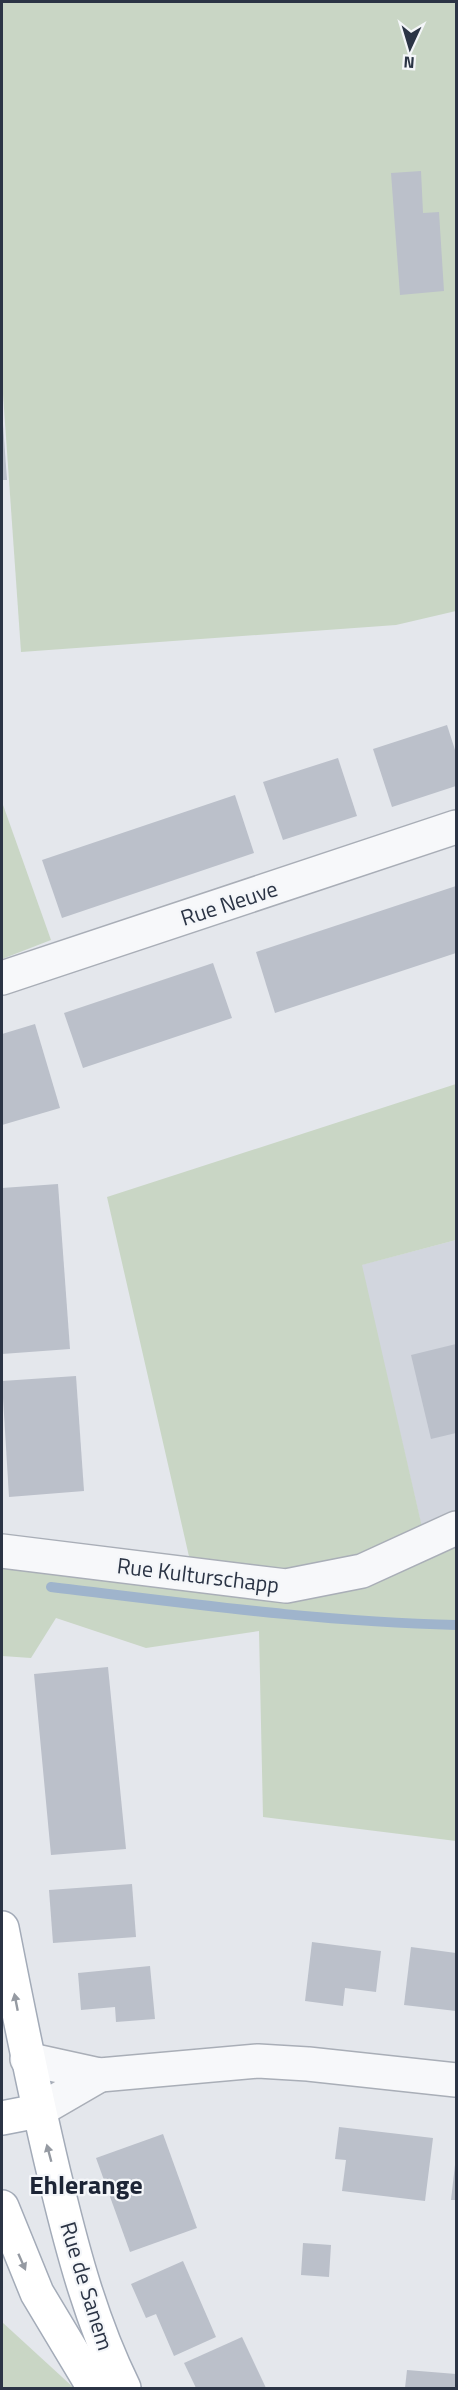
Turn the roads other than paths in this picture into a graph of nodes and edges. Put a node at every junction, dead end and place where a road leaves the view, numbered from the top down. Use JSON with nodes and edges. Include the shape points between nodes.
{"nodes":[{"id":1,"x":456,"y":827,"type":"edge"},
{"id":2,"x":2,"y":978,"type":"edge"},
{"id":3,"x":456,"y":1528,"type":"edge"},
{"id":4,"x":2,"y":1551,"type":"edge"},
{"id":5,"x":2,"y":1928,"type":"edge"},
{"id":6,"x":14,"y":2061,"type":"edge"},
{"id":7,"x":100,"y":2075,"type":"junction"},
{"id":8,"x":456,"y":2080,"type":"edge"},
{"id":9,"x":38,"y":2111,"type":"junction"},
{"id":10,"x":2,"y":2118,"type":"edge"},
{"id":11,"x":2,"y":2207,"type":"edge"},
{"id":12,"x":94,"y":2388,"type":"edge"},
{"id":13,"x":124,"y":2388,"type":"edge"}],
"edges":[{"from":1,"to":2,"type":"street","name":"Rue Neuve"},
{"from":3,"to":4,"type":"street","name":"Rue Kulturschapp","via":[[362,1571],[286,1586]]},
{"from":6,"to":5,"type":"main road","name":"Rue de Sanem","one_way":true},
{"from":6,"to":7,"type":"street"},
{"from":6,"to":9,"type":"main road","name":"Rue de Sanem"},
{"from":7,"to":8,"type":"street","via":[[258,2061]]},
{"from":7,"to":9,"type":"street"},
{"from":9,"to":10,"type":"main road"},
{"from":13,"to":9,"type":"main road","name":"Rue de Sanem","one_way":true,"via":[[106,2352],[80,2279]]},
{"from":11,"to":12,"type":"main road","name":"Rue de Sanem","one_way":true,"via":[[37,2294]]}]}
